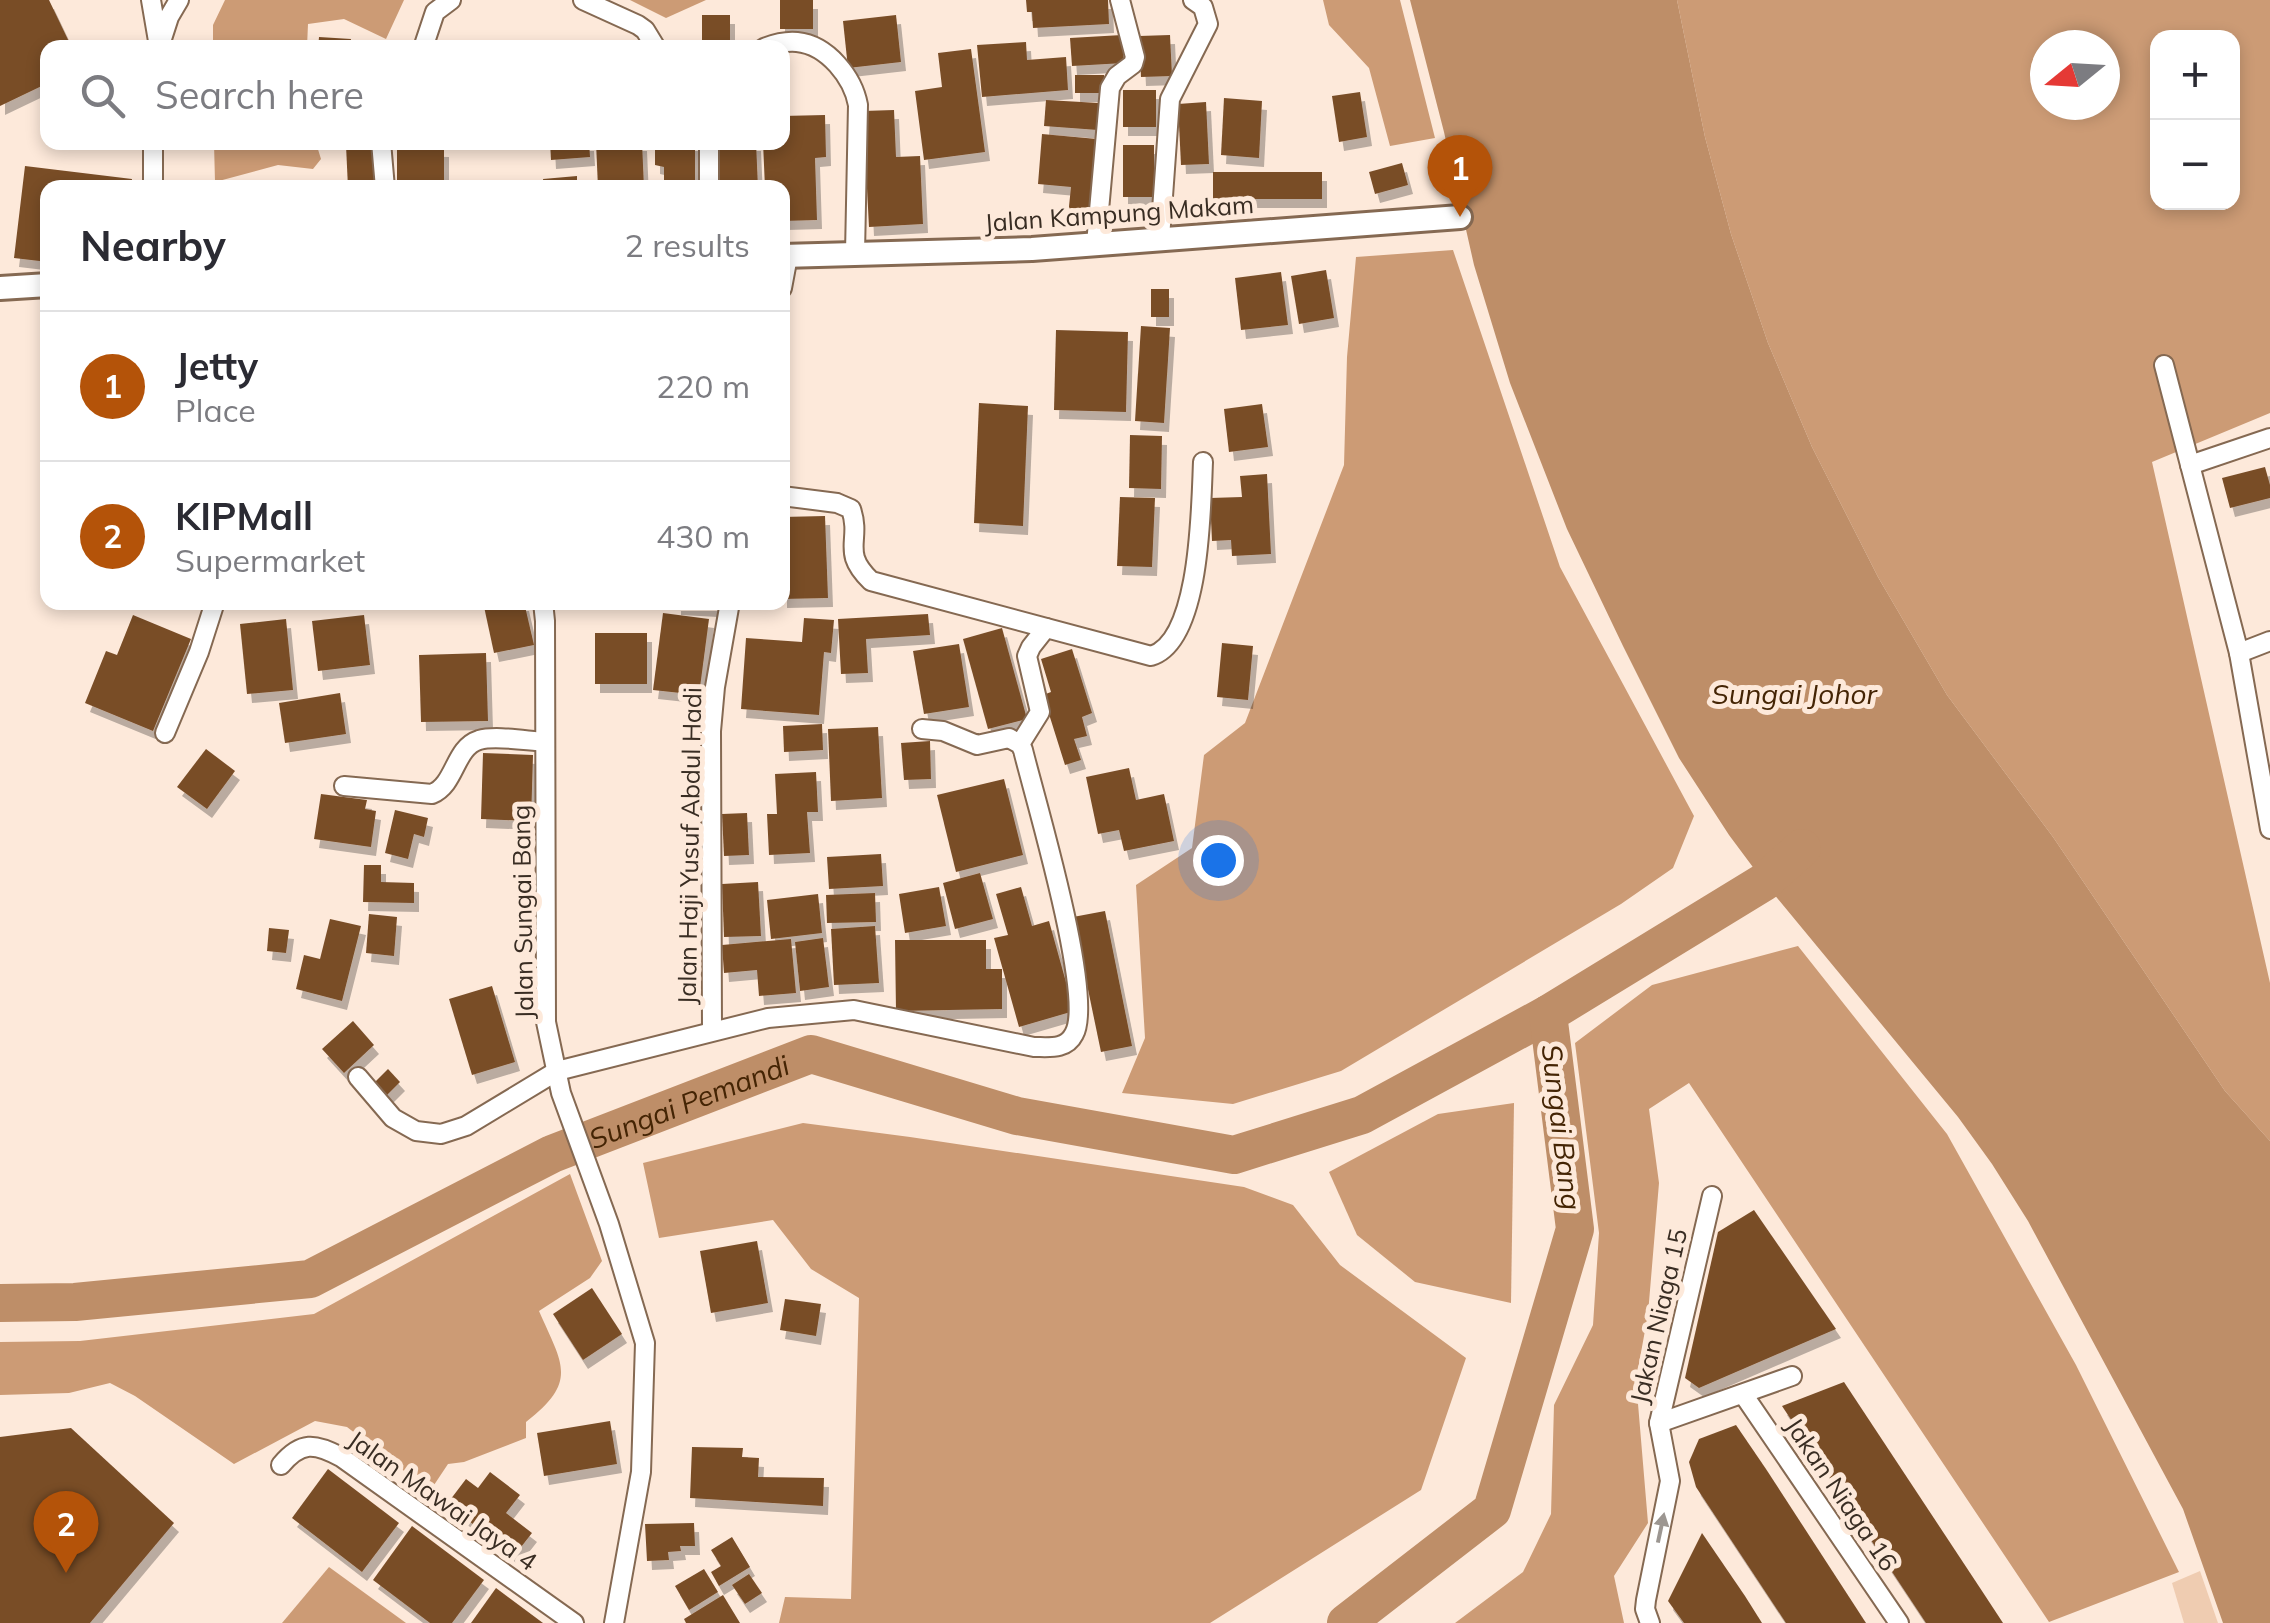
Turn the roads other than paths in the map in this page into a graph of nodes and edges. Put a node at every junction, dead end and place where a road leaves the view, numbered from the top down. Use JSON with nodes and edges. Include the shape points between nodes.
{"nodes":[{"id":1,"x":151,"y":0,"type":"edge"},
{"id":2,"x":179,"y":0,"type":"edge"},
{"id":3,"x":452,"y":0,"type":"edge"},
{"id":4,"x":583,"y":0,"type":"edge"},
{"id":5,"x":1120,"y":0,"type":"edge"},
{"id":6,"x":1193,"y":0,"type":"edge"},
{"id":7,"x":158,"y":40,"type":"edge"},
{"id":8,"x":161,"y":40,"type":"edge"},
{"id":9,"x":426,"y":40,"type":"edge"},
{"id":10,"x":651,"y":40,"type":"edge"},
{"id":11,"x":790,"y":42,"type":"edge"},
{"id":12,"x":153,"y":150,"type":"edge"},
{"id":13,"x":382,"y":150,"type":"edge"},
{"id":14,"x":709,"y":150,"type":"edge"},
{"id":15,"x":153,"y":180,"type":"edge"},
{"id":16,"x":385,"y":180,"type":"edge"},
{"id":17,"x":709,"y":180,"type":"edge"},
{"id":18,"x":1460,"y":217,"type":"dead end"},
{"id":19,"x":1160,"y":238,"type":"junction"},
{"id":20,"x":1096,"y":244,"type":"junction"},
{"id":21,"x":855,"y":252,"type":"junction"},
{"id":22,"x":790,"y":256,"type":"edge"},
{"id":23,"x":40,"y":286,"type":"edge"},
{"id":24,"x":0,"y":288,"type":"edge"},
{"id":25,"x":2164,"y":365,"type":"dead end"},
{"id":26,"x":2270,"y":438,"type":"edge"},
{"id":27,"x":1203,"y":462,"type":"dead end"},
{"id":28,"x":2190,"y":465,"type":"junction"},
{"id":29,"x":790,"y":497,"type":"edge"},
{"id":30,"x":212,"y":610,"type":"edge"},
{"id":31,"x":543,"y":610,"type":"edge"},
{"id":32,"x":729,"y":610,"type":"edge"},
{"id":33,"x":1046,"y":628,"type":"junction"},
{"id":34,"x":2270,"y":641,"type":"edge"},
{"id":35,"x":2239,"y":652,"type":"junction"},
{"id":36,"x":922,"y":729,"type":"dead end"},
{"id":37,"x":164,"y":732,"type":"dead end"},
{"id":38,"x":545,"y":742,"type":"junction"},
{"id":39,"x":1020,"y":744,"type":"junction"},
{"id":40,"x":344,"y":786,"type":"dead end"},
{"id":41,"x":2270,"y":828,"type":"edge"},
{"id":42,"x":712,"y":1030,"type":"junction"},
{"id":43,"x":557,"y":1071,"type":"junction"},
{"id":44,"x":358,"y":1077,"type":"dead end"},
{"id":45,"x":1712,"y":1196,"type":"dead end"},
{"id":46,"x":1792,"y":1376,"type":"dead end"},
{"id":47,"x":1742,"y":1394,"type":"junction"},
{"id":48,"x":1659,"y":1423,"type":"junction"},
{"id":49,"x":281,"y":1465,"type":"dead end"},
{"id":50,"x":574,"y":1623,"type":"edge"},
{"id":51,"x":614,"y":1623,"type":"edge"},
{"id":52,"x":1650,"y":1623,"type":"edge"},
{"id":53,"x":1899,"y":1623,"type":"edge"}],
"edges":[{"from":1,"to":7,"type":"street"},
{"from":2,"to":8,"type":"street"},
{"from":3,"to":9,"type":"street","via":[[435,12]]},
{"from":4,"to":10,"type":"street","via":[[638,25]]},
{"from":5,"to":20,"type":"street","via":[[1134,57],[1110,88]]},
{"from":6,"to":19,"type":"street","via":[[1208,24],[1170,99]]},
{"from":11,"to":21,"type":"street","via":[[832,60],[855,91]]},
{"from":12,"to":15,"type":"street"},
{"from":13,"to":16,"type":"street"},
{"from":14,"to":17,"type":"street"},
{"from":18,"to":19,"type":"street","name":"Jalan Kampung Makam"},
{"from":19,"to":20,"type":"street","name":"Jalan Kampung Makam"},
{"from":20,"to":21,"type":"street","name":"Jalan Kampung Makam"},
{"from":21,"to":22,"type":"street","name":"Jalan Kampung Makam"},
{"from":23,"to":24,"type":"street"},
{"from":25,"to":28,"type":"street"},
{"from":26,"to":28,"type":"street"},
{"from":27,"to":33,"type":"street","via":[[1200,550],[1180,623],[1164,650],[1143,655]]},
{"from":28,"to":35,"type":"street"},
{"from":29,"to":33,"type":"street","via":[[850,508],[852,552],[871,580]]},
{"from":30,"to":37,"type":"street"},
{"from":31,"to":38,"type":"street","name":"Jalan Sungai Bang"},
{"from":32,"to":42,"type":"street","name":"Jalan Haji Yusuf Abdul Hadi","via":[[711,730]]},
{"from":33,"to":39,"type":"street","via":[[1027,656],[1040,712]]},
{"from":34,"to":35,"type":"street"},
{"from":35,"to":41,"type":"street"},
{"from":36,"to":39,"type":"street","via":[[977,745],[1009,738]]},
{"from":38,"to":40,"type":"street","via":[[473,743],[445,787],[432,794]]},
{"from":38,"to":43,"type":"street","name":"Jalan Sungai Bang","via":[[546,1022]]},
{"from":39,"to":42,"type":"street","via":[[1073,948],[1079,1020],[1074,1037],[1060,1047],[1034,1046],[854,1010]]},
{"from":42,"to":43,"type":"street"},
{"from":43,"to":44,"type":"street","via":[[441,1134],[416,1131],[393,1118]]},
{"from":43,"to":51,"type":"street","name":"Jalan Sungai Bang","via":[[644,1343],[642,1472]]},
{"from":45,"to":48,"type":"street","name":"Jakan Niaga 15"},
{"from":46,"to":47,"type":"street"},
{"from":47,"to":48,"type":"street"},
{"from":47,"to":53,"type":"street","name":"Jakan Niaga 16"},
{"from":52,"to":48,"type":"street","name":"Jakan Niaga 15","one_way":true,"via":[[1646,1600],[1670,1481]]},
{"from":49,"to":50,"type":"street","name":"Jalan Mawai Jaya 4","via":[[303,1447],[332,1452]]}]}
